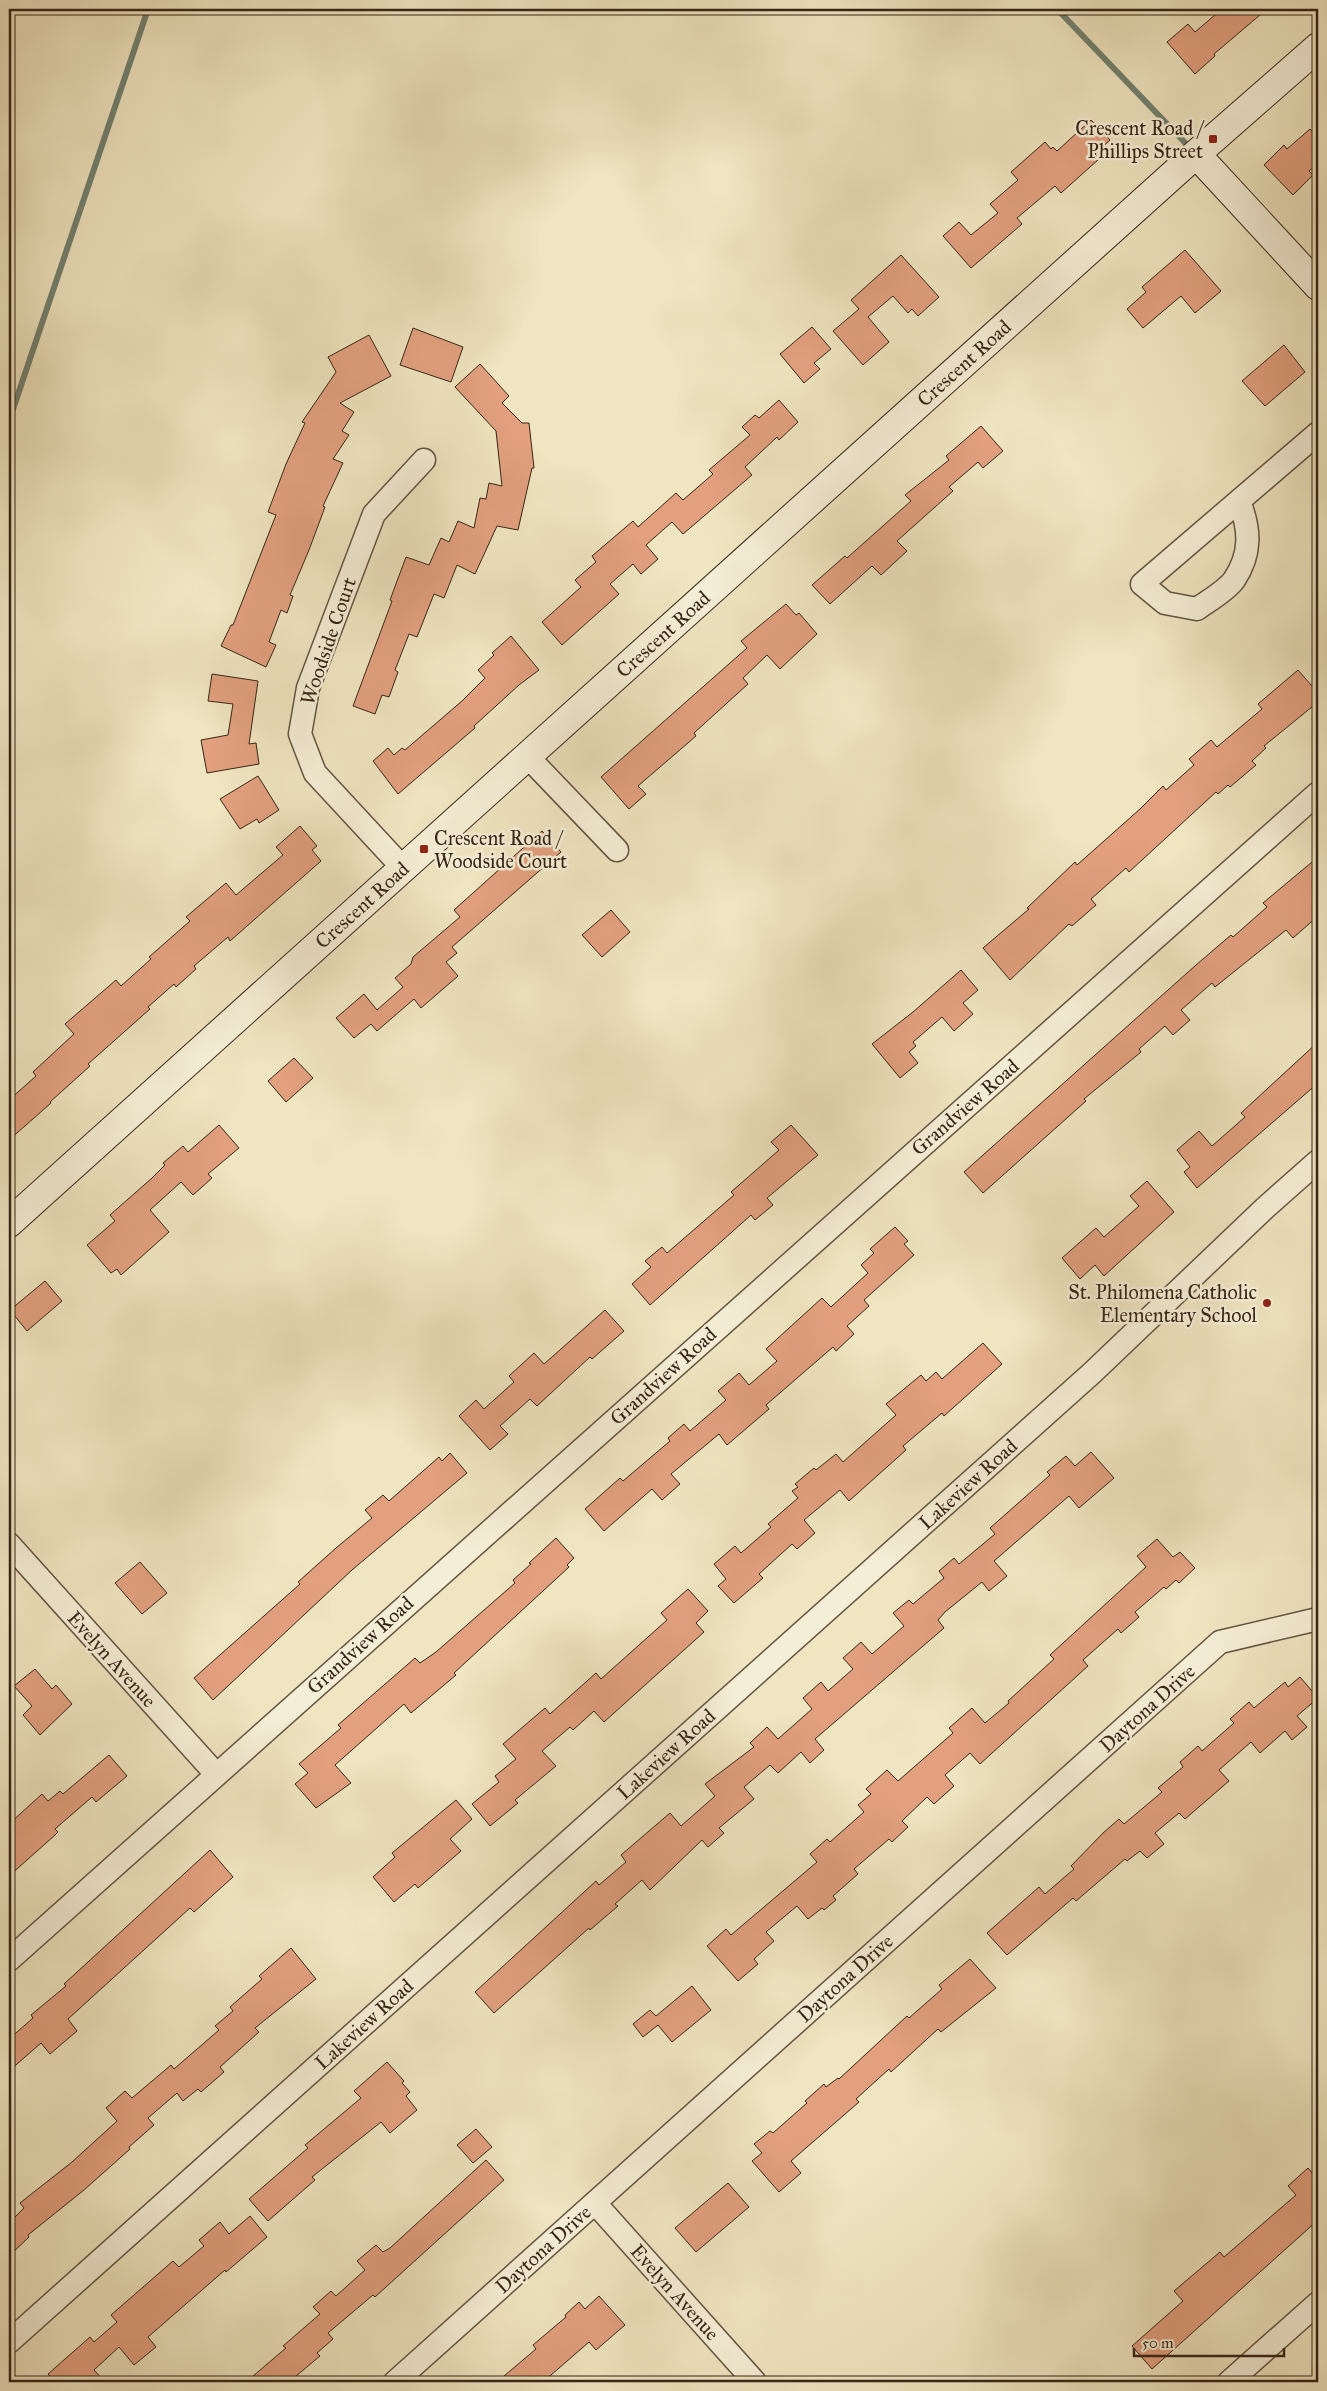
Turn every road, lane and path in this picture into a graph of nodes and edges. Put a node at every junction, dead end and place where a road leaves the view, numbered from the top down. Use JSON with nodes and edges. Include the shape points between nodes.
{"nodes":[{"id":1,"x":1318,"y":47,"type":"edge"},
{"id":2,"x":1191,"y":159,"type":"junction"},
{"id":3,"x":1318,"y":286,"type":"edge"},
{"id":4,"x":1318,"y":433,"type":"edge"},
{"id":5,"x":424,"y":460,"type":"dead end"},
{"id":6,"x":1239,"y":500,"type":"junction"},
{"id":7,"x":527,"y":756,"type":"junction"},
{"id":8,"x":1318,"y":793,"type":"edge"},
{"id":9,"x":617,"y":850,"type":"dead end"},
{"id":10,"x":403,"y":868,"type":"junction"},
{"id":11,"x":1318,"y":1161,"type":"edge"},
{"id":12,"x":9,"y":1223,"type":"edge"},
{"id":13,"x":9,"y":1544,"type":"edge"},
{"id":14,"x":1318,"y":1619,"type":"edge"},
{"id":15,"x":216,"y":1774,"type":"junction"},
{"id":16,"x":9,"y":1960,"type":"edge"},
{"id":17,"x":595,"y":2202,"type":"junction"},
{"id":18,"x":1318,"y":2303,"type":"edge"},
{"id":19,"x":9,"y":2342,"type":"edge"},
{"id":20,"x":395,"y":2382,"type":"edge"},
{"id":21,"x":755,"y":2382,"type":"edge"},
{"id":22,"x":1229,"y":2382,"type":"edge"}],
"edges":[{"from":1,"to":2,"type":"street","name":"Crescent Road"},
{"from":2,"to":3,"type":"street"},
{"from":2,"to":7,"type":"street","name":"Crescent Road"},
{"from":4,"to":6,"type":"street"},
{"from":5,"to":10,"type":"street","name":"Woodside Court","via":[[374,514],[308,688],[300,734],[316,773]]},
{"from":6,"to":6,"type":"street","via":[[1194,539],[1142,584],[1165,603],[1197,609],[1234,581],[1247,554],[1247,523]]},
{"from":7,"to":9,"type":"street"},
{"from":7,"to":10,"type":"street","name":"Crescent Road"},
{"from":8,"to":15,"type":"street","name":"Grandview Road"},
{"from":10,"to":12,"type":"street","name":"Crescent Road"},
{"from":11,"to":19,"type":"street","name":"Lakeview Road","via":[[1092,1373]]},
{"from":13,"to":15,"type":"street","name":"Evelyn Avenue"},
{"from":14,"to":17,"type":"street","name":"Daytona Drive","via":[[1220,1642]]},
{"from":15,"to":16,"type":"street","name":"Grandview Road"},
{"from":17,"to":20,"type":"street","name":"Daytona Drive"},
{"from":17,"to":21,"type":"street","name":"Evelyn Avenue"},
{"from":18,"to":22,"type":"street"}]}
